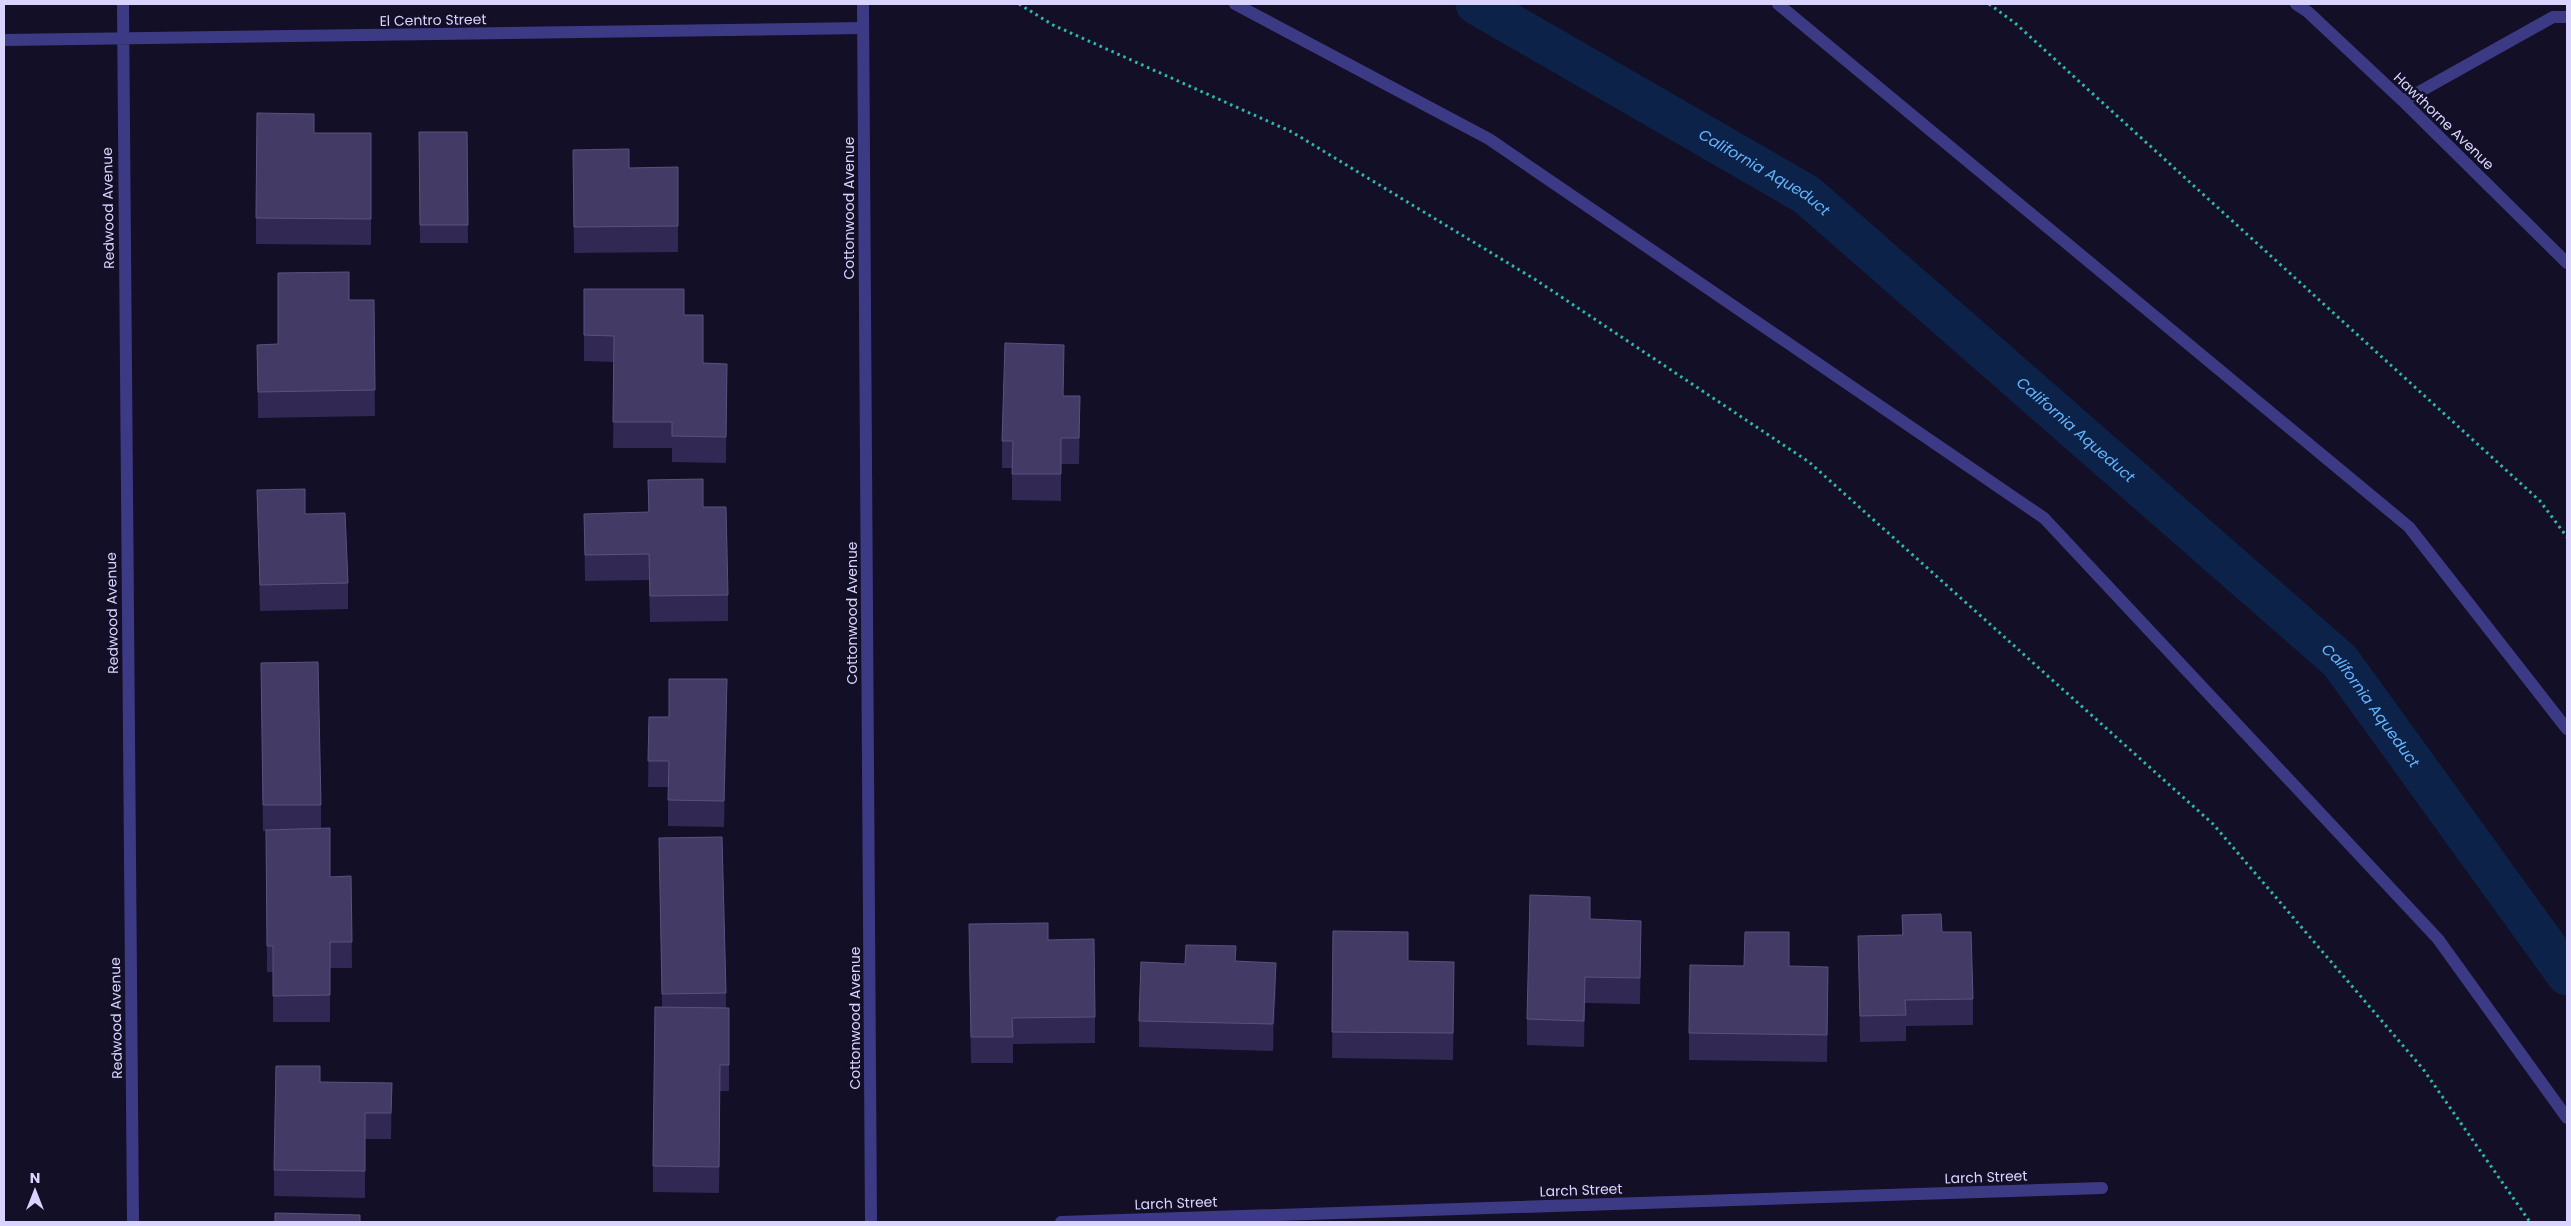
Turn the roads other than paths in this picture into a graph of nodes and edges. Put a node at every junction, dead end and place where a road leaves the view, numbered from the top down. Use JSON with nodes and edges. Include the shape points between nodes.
{"nodes":[{"id":1,"x":122,"y":4,"type":"edge"},
{"id":2,"x":863,"y":4,"type":"edge"},
{"id":3,"x":1235,"y":4,"type":"edge"},
{"id":4,"x":1778,"y":4,"type":"edge"},
{"id":5,"x":2296,"y":4,"type":"edge"},
{"id":6,"x":2567,"y":17,"type":"edge"},
{"id":7,"x":863,"y":28,"type":"junction"},
{"id":8,"x":122,"y":39,"type":"junction"},
{"id":9,"x":4,"y":40,"type":"edge"},
{"id":10,"x":2403,"y":101,"type":"junction"},
{"id":11,"x":2567,"y":263,"type":"edge"},
{"id":12,"x":2567,"y":729,"type":"edge"},
{"id":13,"x":2567,"y":1118,"type":"edge"},
{"id":14,"x":2102,"y":1188,"type":"dead end"},
{"id":15,"x":133,"y":1222,"type":"edge"},
{"id":16,"x":871,"y":1222,"type":"edge"},
{"id":17,"x":1061,"y":1222,"type":"edge"}],
"edges":[{"from":1,"to":8,"type":"street","name":"Redwood Avenue"},
{"from":2,"to":7,"type":"street","name":"Cottonwood Avenue"},
{"from":3,"to":13,"type":"street","via":[[1489,139],[2044,518],[2438,939]]},
{"from":4,"to":12,"type":"street","via":[[2409,527]]},
{"from":5,"to":10,"type":"street","name":"Hawthorne Avenue"},
{"from":6,"to":10,"type":"street","via":[[2553,17]]},
{"from":7,"to":8,"type":"street","name":"El Centro Street"},
{"from":7,"to":16,"type":"street","name":"Cottonwood Avenue"},
{"from":8,"to":9,"type":"street","name":"El Centro Street"},
{"from":8,"to":15,"type":"street","name":"Redwood Avenue"},
{"from":10,"to":11,"type":"street","name":"Hawthorne Avenue"},
{"from":14,"to":17,"type":"street","name":"Larch Street"}]}
